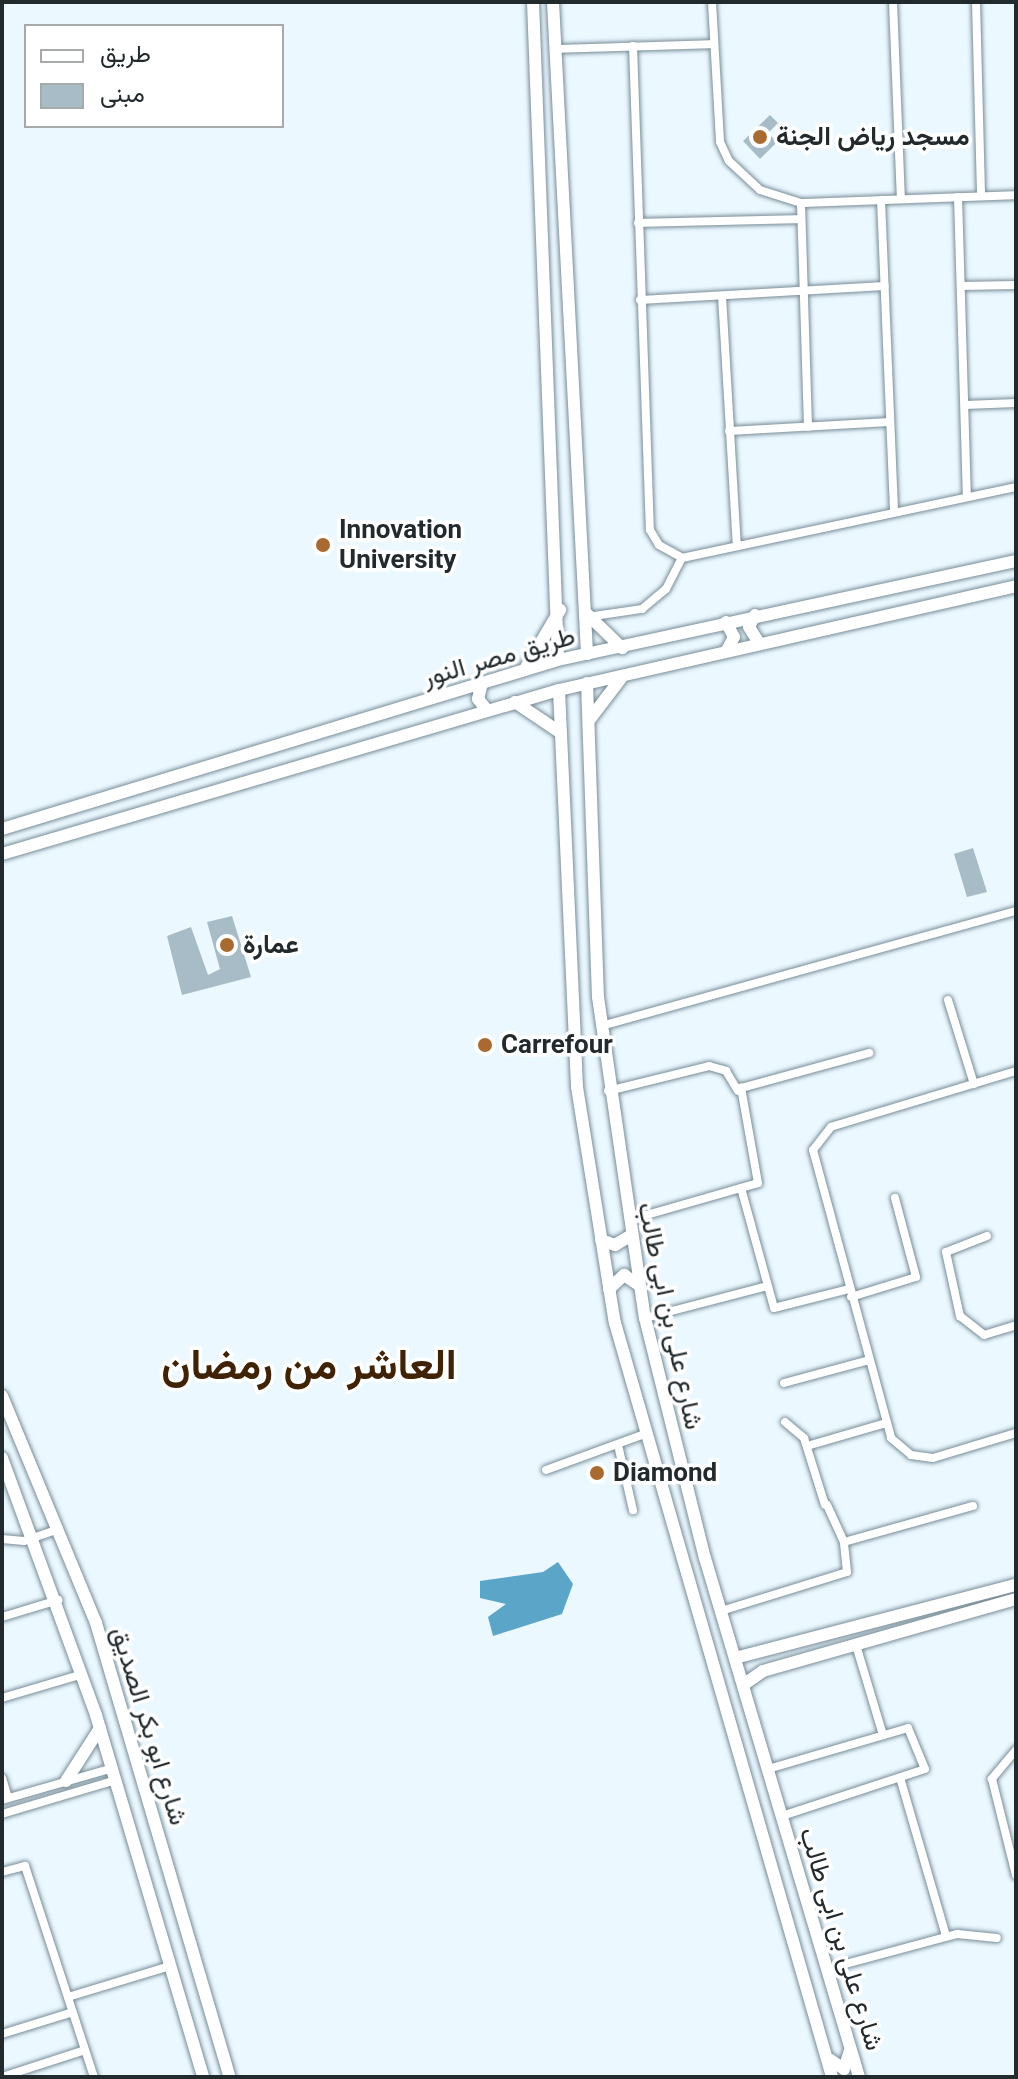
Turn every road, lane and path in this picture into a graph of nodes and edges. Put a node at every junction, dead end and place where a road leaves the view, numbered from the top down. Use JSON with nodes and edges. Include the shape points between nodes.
{"nodes":[{"id":1,"x":533,"y":2,"type":"edge"},
{"id":2,"x":553,"y":2,"type":"edge"},
{"id":3,"x":712,"y":2,"type":"edge"},
{"id":4,"x":893,"y":2,"type":"edge"},
{"id":5,"x":976,"y":2,"type":"edge"},
{"id":6,"x":714,"y":44,"type":"junction"},
{"id":7,"x":633,"y":46,"type":"junction"},
{"id":8,"x":555,"y":49,"type":"junction"},
{"id":9,"x":1016,"y":195,"type":"edge"},
{"id":10,"x":981,"y":196,"type":"junction"},
{"id":11,"x":958,"y":197,"type":"junction"},
{"id":12,"x":901,"y":199,"type":"junction"},
{"id":13,"x":881,"y":200,"type":"junction"},
{"id":14,"x":801,"y":203,"type":"junction"},
{"id":15,"x":801,"y":219,"type":"junction"},
{"id":16,"x":638,"y":223,"type":"junction"},
{"id":17,"x":1016,"y":285,"type":"edge"},
{"id":18,"x":885,"y":286,"type":"junction"},
{"id":19,"x":961,"y":286,"type":"junction"},
{"id":20,"x":804,"y":291,"type":"junction"},
{"id":21,"x":722,"y":296,"type":"junction"},
{"id":22,"x":640,"y":300,"type":"junction"},
{"id":23,"x":1016,"y":403,"type":"edge"},
{"id":24,"x":965,"y":405,"type":"junction"},
{"id":25,"x":890,"y":422,"type":"junction"},
{"id":26,"x":808,"y":427,"type":"junction"},
{"id":27,"x":729,"y":431,"type":"junction"},
{"id":28,"x":1016,"y":487,"type":"edge"},
{"id":29,"x":967,"y":497,"type":"junction"},
{"id":30,"x":894,"y":512,"type":"junction"},
{"id":31,"x":737,"y":545,"type":"junction"},
{"id":32,"x":682,"y":558,"type":"junction"},
{"id":33,"x":1016,"y":561,"type":"edge"},
{"id":34,"x":579,"y":575,"type":"junction"},
{"id":35,"x":560,"y":577,"type":"junction"},
{"id":36,"x":1016,"y":586,"type":"edge"},
{"id":37,"x":560,"y":610,"type":"junction"},
{"id":38,"x":584,"y":612,"type":"junction"},
{"id":39,"x":755,"y":615,"type":"junction"},
{"id":40,"x":726,"y":622,"type":"junction"},
{"id":41,"x":759,"y":643,"type":"junction"},
{"id":42,"x":622,"y":648,"type":"junction"},
{"id":43,"x":727,"y":650,"type":"junction"},
{"id":44,"x":587,"y":654,"type":"junction"},
{"id":45,"x":558,"y":660,"type":"junction"},
{"id":46,"x":525,"y":669,"type":"junction"},
{"id":47,"x":629,"y":673,"type":"junction"},
{"id":48,"x":482,"y":683,"type":"junction"},
{"id":49,"x":587,"y":683,"type":"junction"},
{"id":50,"x":559,"y":690,"type":"junction"},
{"id":51,"x":445,"y":695,"type":"junction"},
{"id":52,"x":515,"y":702,"type":"junction"},
{"id":53,"x":487,"y":710,"type":"junction"},
{"id":54,"x":452,"y":720,"type":"junction"},
{"id":55,"x":589,"y":722,"type":"junction"},
{"id":56,"x":561,"y":733,"type":"junction"},
{"id":57,"x":589,"y":775,"type":"junction"},
{"id":58,"x":563,"y":778,"type":"junction"},
{"id":59,"x":2,"y":829,"type":"edge"},
{"id":60,"x":2,"y":854,"type":"edge"},
{"id":61,"x":1016,"y":911,"type":"edge"},
{"id":62,"x":948,"y":1000,"type":"dead end"},
{"id":63,"x":601,"y":1026,"type":"junction"},
{"id":64,"x":869,"y":1053,"type":"dead end"},
{"id":65,"x":1016,"y":1071,"type":"edge"},
{"id":66,"x":974,"y":1084,"type":"junction"},
{"id":67,"x":607,"y":1091,"type":"junction"},
{"id":68,"x":738,"y":1091,"type":"junction"},
{"id":69,"x":741,"y":1188,"type":"junction"},
{"id":70,"x":895,"y":1198,"type":"dead end"},
{"id":71,"x":628,"y":1220,"type":"junction"},
{"id":72,"x":630,"y":1236,"type":"junction"},
{"id":73,"x":987,"y":1236,"type":"dead end"},
{"id":74,"x":601,"y":1240,"type":"junction"},
{"id":75,"x":639,"y":1285,"type":"junction"},
{"id":76,"x":768,"y":1286,"type":"junction"},
{"id":77,"x":609,"y":1289,"type":"junction"},
{"id":78,"x":850,"y":1293,"type":"junction"},
{"id":79,"x":645,"y":1318,"type":"junction"},
{"id":80,"x":1016,"y":1325,"type":"edge"},
{"id":81,"x":869,"y":1360,"type":"junction"},
{"id":82,"x":784,"y":1383,"type":"dead end"},
{"id":83,"x":2,"y":1396,"type":"edge"},
{"id":84,"x":785,"y":1422,"type":"dead end"},
{"id":85,"x":886,"y":1423,"type":"junction"},
{"id":86,"x":1016,"y":1433,"type":"edge"},
{"id":87,"x":642,"y":1435,"type":"junction"},
{"id":88,"x":618,"y":1445,"type":"junction"},
{"id":89,"x":807,"y":1446,"type":"junction"},
{"id":90,"x":3,"y":1464,"type":"edge"},
{"id":91,"x":546,"y":1470,"type":"dead end"},
{"id":92,"x":973,"y":1506,"type":"dead end"},
{"id":93,"x":633,"y":1510,"type":"dead end"},
{"id":94,"x":60,"y":1529,"type":"junction"},
{"id":95,"x":35,"y":1537,"type":"junction"},
{"id":96,"x":2,"y":1539,"type":"edge"},
{"id":97,"x":844,"y":1542,"type":"junction"},
{"id":98,"x":1016,"y":1585,"type":"edge"},
{"id":99,"x":1016,"y":1599,"type":"edge"},
{"id":100,"x":58,"y":1600,"type":"junction"},
{"id":101,"x":721,"y":1611,"type":"junction"},
{"id":102,"x":2,"y":1617,"type":"edge"},
{"id":103,"x":856,"y":1645,"type":"junction"},
{"id":104,"x":735,"y":1658,"type":"junction"},
{"id":105,"x":83,"y":1674,"type":"junction"},
{"id":106,"x":743,"y":1685,"type":"junction"},
{"id":107,"x":2,"y":1698,"type":"edge"},
{"id":108,"x":100,"y":1728,"type":"junction"},
{"id":109,"x":883,"y":1735,"type":"junction"},
{"id":110,"x":1016,"y":1750,"type":"edge"},
{"id":111,"x":768,"y":1769,"type":"junction"},
{"id":112,"x":93,"y":1774,"type":"junction"},
{"id":113,"x":114,"y":1774,"type":"junction"},
{"id":114,"x":2,"y":1778,"type":"edge"},
{"id":115,"x":66,"y":1781,"type":"junction"},
{"id":116,"x":901,"y":1781,"type":"junction"},
{"id":117,"x":97,"y":1786,"type":"junction"},
{"id":118,"x":773,"y":1788,"type":"junction"},
{"id":119,"x":748,"y":1796,"type":"junction"},
{"id":120,"x":5,"y":1799,"type":"edge"},
{"id":121,"x":2,"y":1814,"type":"edge"},
{"id":122,"x":783,"y":1821,"type":"junction"},
{"id":123,"x":759,"y":1835,"type":"junction"},
{"id":124,"x":2,"y":1872,"type":"edge"},
{"id":125,"x":1016,"y":1875,"type":"edge"},
{"id":126,"x":946,"y":1936,"type":"junction"},
{"id":127,"x":997,"y":1938,"type":"dead end"},
{"id":128,"x":170,"y":1966,"type":"junction"},
{"id":129,"x":827,"y":1969,"type":"junction"},
{"id":130,"x":68,"y":1997,"type":"junction"},
{"id":131,"x":73,"y":2012,"type":"junction"},
{"id":132,"x":2,"y":2034,"type":"edge"},
{"id":133,"x":850,"y":2048,"type":"junction"},
{"id":134,"x":85,"y":2050,"type":"junction"},
{"id":135,"x":824,"y":2053,"type":"junction"},
{"id":136,"x":2,"y":2077,"type":"edge"},
{"id":137,"x":94,"y":2077,"type":"edge"},
{"id":138,"x":203,"y":2077,"type":"edge"},
{"id":139,"x":230,"y":2077,"type":"edge"},
{"id":140,"x":832,"y":2077,"type":"edge"},
{"id":141,"x":859,"y":2077,"type":"edge"}],
"edges":[{"from":1,"to":35,"type":"street"},
{"from":2,"to":8,"type":"street"},
{"from":3,"to":6,"type":"street"},
{"from":4,"to":12,"type":"street"},
{"from":5,"to":10,"type":"street"},
{"from":6,"to":7,"type":"street"},
{"from":6,"to":14,"type":"street","via":[[720,142],[729,161],[760,190]]},
{"from":7,"to":8,"type":"street"},
{"from":7,"to":16,"type":"street"},
{"from":8,"to":34,"type":"street"},
{"from":9,"to":10,"type":"street"},
{"from":10,"to":11,"type":"street"},
{"from":11,"to":12,"type":"street"},
{"from":11,"to":19,"type":"street"},
{"from":12,"to":13,"type":"street"},
{"from":13,"to":14,"type":"street"},
{"from":13,"to":18,"type":"street"},
{"from":14,"to":15,"type":"street"},
{"from":15,"to":16,"type":"street"},
{"from":15,"to":20,"type":"street"},
{"from":16,"to":22,"type":"street"},
{"from":17,"to":19,"type":"street"},
{"from":18,"to":20,"type":"street"},
{"from":18,"to":25,"type":"street"},
{"from":19,"to":24,"type":"street"},
{"from":20,"to":21,"type":"street"},
{"from":20,"to":26,"type":"street"},
{"from":21,"to":22,"type":"street"},
{"from":21,"to":27,"type":"street"},
{"from":22,"to":32,"type":"street","via":[[650,530],[659,545]]},
{"from":23,"to":24,"type":"street"},
{"from":24,"to":29,"type":"street"},
{"from":25,"to":26,"type":"street"},
{"from":25,"to":30,"type":"street"},
{"from":26,"to":27,"type":"street"},
{"from":27,"to":31,"type":"street"},
{"from":28,"to":29,"type":"street"},
{"from":29,"to":30,"type":"street"},
{"from":30,"to":31,"type":"street"},
{"from":31,"to":32,"type":"street"},
{"from":32,"to":38,"type":"street","via":[[666,589],[642,609]]},
{"from":33,"to":39,"type":"street","name":"طريق مصر النور"},
{"from":34,"to":35,"type":"street"},
{"from":34,"to":38,"type":"street"},
{"from":35,"to":37,"type":"street"},
{"from":36,"to":41,"type":"street","name":"طريق مصر النور"},
{"from":37,"to":45,"type":"street"},
{"from":37,"to":46,"type":"street"},
{"from":38,"to":42,"type":"street"},
{"from":38,"to":44,"type":"street"},
{"from":39,"to":40,"type":"street","name":"طريق مصر النور"},
{"from":39,"to":41,"type":"street","via":[[750,631]]},
{"from":40,"to":42,"type":"street","name":"طريق مصر النور"},
{"from":40,"to":43,"type":"street","via":[[734,637]]},
{"from":41,"to":43,"type":"street","name":"طريق مصر النور"},
{"from":42,"to":44,"type":"street","name":"طريق مصر النور"},
{"from":43,"to":47,"type":"street","name":"طريق مصر النور"},
{"from":44,"to":45,"type":"street","name":"طريق مصر النور"},
{"from":45,"to":46,"type":"street","name":"طريق مصر النور"},
{"from":46,"to":48,"type":"street","name":"طريق مصر النور"},
{"from":47,"to":49,"type":"street","name":"طريق مصر النور"},
{"from":47,"to":55,"type":"street","via":[[604,694]]},
{"from":48,"to":51,"type":"street","name":"طريق مصر النور"},
{"from":48,"to":53,"type":"street","via":[[478,699]]},
{"from":49,"to":50,"type":"street","name":"طريق مصر النور"},
{"from":49,"to":55,"type":"street","name":"شارع على بن ابى طالب"},
{"from":50,"to":52,"type":"street","name":"طريق مصر النور"},
{"from":50,"to":56,"type":"street","name":"شارع على بن ابى طالب"},
{"from":51,"to":54,"type":"street","via":[[454,706]]},
{"from":51,"to":59,"type":"street","name":"طريق مصر النور"},
{"from":52,"to":53,"type":"street","name":"طريق مصر النور"},
{"from":52,"to":56,"type":"street"},
{"from":53,"to":54,"type":"street","name":"طريق مصر النور"},
{"from":54,"to":60,"type":"street","name":"طريق مصر النور"},
{"from":55,"to":57,"type":"street","name":"شارع على بن ابى طالب"},
{"from":56,"to":58,"type":"street","name":"شارع على بن ابى طالب"},
{"from":57,"to":58,"type":"street","via":[[572,771]]},
{"from":57,"to":63,"type":"street","name":"شارع على بن ابى طالب"},
{"from":58,"to":74,"type":"street","name":"شارع على بن ابى طالب","via":[[577,1087]]},
{"from":61,"to":63,"type":"street"},
{"from":62,"to":66,"type":"street"},
{"from":63,"to":67,"type":"street","name":"شارع على بن ابى طالب"},
{"from":64,"to":68,"type":"street"},
{"from":65,"to":66,"type":"street"},
{"from":66,"to":78,"type":"street","via":[[831,1127],[816,1140],[814,1160]]},
{"from":67,"to":68,"type":"street","via":[[709,1066],[726,1071]]},
{"from":67,"to":71,"type":"street","name":"شارع على بن ابى طالب"},
{"from":68,"to":69,"type":"street","via":[[762,1178]]},
{"from":69,"to":71,"type":"street"},
{"from":69,"to":76,"type":"street"},
{"from":70,"to":78,"type":"street","via":[[916,1277]]},
{"from":71,"to":72,"type":"street","name":"شارع على بن ابى طالب"},
{"from":72,"to":74,"type":"street","via":[[615,1245]]},
{"from":72,"to":75,"type":"street","name":"شارع على بن ابى طالب"},
{"from":73,"to":80,"type":"street","via":[[946,1252],[960,1316],[984,1335]]},
{"from":74,"to":77,"type":"street","name":"شارع على بن ابى طالب"},
{"from":75,"to":77,"type":"street","via":[[624,1275]]},
{"from":75,"to":79,"type":"street","name":"شارع على بن ابى طالب"},
{"from":76,"to":78,"type":"street","via":[[774,1308]]},
{"from":76,"to":79,"type":"street"},
{"from":77,"to":87,"type":"street","name":"شارع على بن ابى طالب"},
{"from":78,"to":81,"type":"street"},
{"from":79,"to":101,"type":"street","name":"شارع على بن ابى طالب"},
{"from":81,"to":82,"type":"street"},
{"from":81,"to":85,"type":"street"},
{"from":83,"to":94,"type":"street","name":"شارع ابو بكر الصديق"},
{"from":84,"to":89,"type":"street"},
{"from":85,"to":86,"type":"street","via":[[900,1448],[922,1458]]},
{"from":85,"to":89,"type":"street"},
{"from":87,"to":88,"type":"street"},
{"from":87,"to":119,"type":"street","name":"شارع على بن ابى طالب"},
{"from":88,"to":91,"type":"street"},
{"from":88,"to":93,"type":"street"},
{"from":89,"to":97,"type":"street"},
{"from":90,"to":95,"type":"street","name":"شارع ابو بكر الصديق"},
{"from":92,"to":97,"type":"street"},
{"from":94,"to":95,"type":"street"},
{"from":94,"to":139,"type":"street","name":"شارع ابو بكر الصديق","via":[[106,1655]]},
{"from":95,"to":96,"type":"street"},
{"from":95,"to":100,"type":"street","name":"شارع ابو بكر الصديق"},
{"from":97,"to":101,"type":"street","via":[[847,1572]]},
{"from":98,"to":104,"type":"street"},
{"from":99,"to":103,"type":"street"},
{"from":100,"to":102,"type":"street"},
{"from":100,"to":105,"type":"street","name":"شارع ابو بكر الصديق"},
{"from":101,"to":104,"type":"street","name":"شارع على بن ابى طالب"},
{"from":103,"to":106,"type":"street","via":[[755,1674]]},
{"from":103,"to":109,"type":"street"},
{"from":104,"to":106,"type":"street","name":"شارع على بن ابى طالب"},
{"from":105,"to":107,"type":"street"},
{"from":105,"to":108,"type":"street","name":"شارع ابو بكر الصديق"},
{"from":106,"to":111,"type":"street","name":"شارع على بن ابى طالب"},
{"from":108,"to":113,"type":"street","name":"شارع ابو بكر الصديق"},
{"from":108,"to":115,"type":"street"},
{"from":109,"to":111,"type":"street"},
{"from":109,"to":116,"type":"street","via":[[913,1732],[924,1772]]},
{"from":110,"to":125,"type":"street","via":[[992,1779]]},
{"from":111,"to":118,"type":"street","name":"شارع على بن ابى طالب"},
{"from":112,"to":113,"type":"street"},
{"from":112,"to":115,"type":"street"},
{"from":112,"to":117,"type":"street"},
{"from":113,"to":117,"type":"street"},
{"from":113,"to":128,"type":"street","name":"شارع ابو بكر الصديق"},
{"from":114,"to":120,"type":"street"},
{"from":115,"to":120,"type":"street"},
{"from":116,"to":122,"type":"street"},
{"from":116,"to":126,"type":"street"},
{"from":117,"to":121,"type":"street"},
{"from":118,"to":119,"type":"street"},
{"from":118,"to":122,"type":"street","name":"شارع على بن ابى طالب"},
{"from":119,"to":123,"type":"street","name":"شارع على بن ابى طالب"},
{"from":122,"to":123,"type":"street"},
{"from":122,"to":129,"type":"street","name":"شارع على بن ابى طالب"},
{"from":123,"to":135,"type":"street","name":"شارع على بن ابى طالب"},
{"from":124,"to":130,"type":"street","via":[[25,1866]]},
{"from":126,"to":127,"type":"street"},
{"from":126,"to":129,"type":"street"},
{"from":128,"to":130,"type":"street"},
{"from":128,"to":138,"type":"street","name":"شارع ابو بكر الصديق"},
{"from":129,"to":133,"type":"street","name":"شارع على بن ابى طالب"},
{"from":130,"to":131,"type":"street"},
{"from":131,"to":132,"type":"street"},
{"from":131,"to":134,"type":"street"},
{"from":133,"to":135,"type":"street","via":[[841,2070]]},
{"from":133,"to":141,"type":"street","name":"شارع على بن ابى طالب"},
{"from":134,"to":136,"type":"street"},
{"from":134,"to":137,"type":"street"},
{"from":135,"to":140,"type":"street","name":"شارع على بن ابى طالب"}]}
